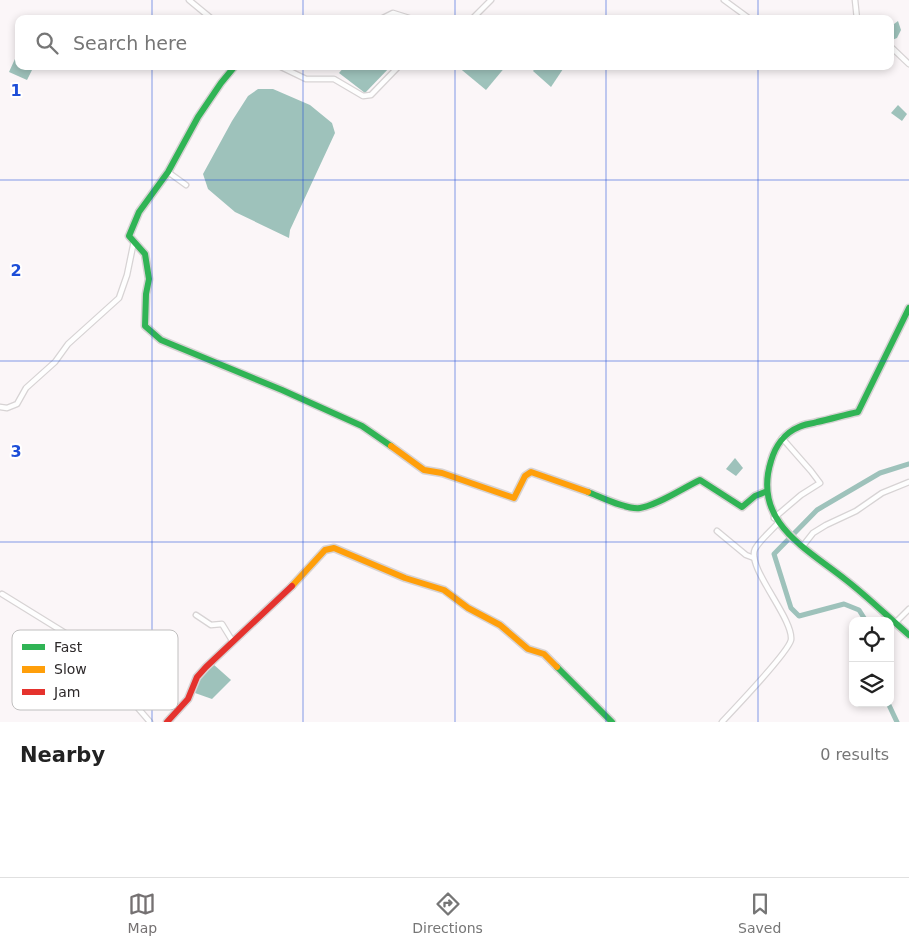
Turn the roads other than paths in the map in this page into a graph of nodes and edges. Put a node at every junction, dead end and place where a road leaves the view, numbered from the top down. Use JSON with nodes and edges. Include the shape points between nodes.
{"nodes":[{"id":1,"x":189,"y":0,"type":"edge"},
{"id":2,"x":491,"y":0,"type":"edge"},
{"id":3,"x":724,"y":0,"type":"edge"},
{"id":4,"x":855,"y":0,"type":"edge"},
{"id":5,"x":207,"y":15,"type":"edge"},
{"id":6,"x":476,"y":15,"type":"edge"},
{"id":7,"x":745,"y":15,"type":"edge"},
{"id":8,"x":857,"y":15,"type":"edge"},
{"id":9,"x":894,"y":50,"type":"edge"},
{"id":10,"x":909,"y":64,"type":"edge"},
{"id":11,"x":231,"y":70,"type":"edge"},
{"id":12,"x":287,"y":70,"type":"edge"},
{"id":13,"x":395,"y":70,"type":"edge"},
{"id":14,"x":168,"y":172,"type":"junction"},
{"id":15,"x":186,"y":184,"type":"dead end"},
{"id":16,"x":134,"y":240,"type":"junction"},
{"id":17,"x":909,"y":308,"type":"edge"},
{"id":18,"x":0,"y":407,"type":"edge"},
{"id":19,"x":782,"y":438,"type":"junction"},
{"id":20,"x":909,"y":482,"type":"edge"},
{"id":21,"x":765,"y":492,"type":"junction"},
{"id":22,"x":778,"y":523,"type":"junction"},
{"id":23,"x":716,"y":531,"type":"dead end"},
{"id":24,"x":802,"y":547,"type":"junction"},
{"id":25,"x":754,"y":558,"type":"junction"},
{"id":26,"x":2,"y":594,"type":"dead end"},
{"id":27,"x":909,"y":609,"type":"edge"},
{"id":28,"x":196,"y":615,"type":"dead end"},
{"id":29,"x":895,"y":623,"type":"junction"},
{"id":30,"x":60,"y":630,"type":"edge"},
{"id":31,"x":909,"y":635,"type":"edge"},
{"id":32,"x":233,"y":642,"type":"junction"},
{"id":33,"x":140,"y":710,"type":"edge"},
{"id":34,"x":178,"y":710,"type":"edge"},
{"id":35,"x":178,"y":710,"type":"edge"},
{"id":36,"x":150,"y":722,"type":"edge"},
{"id":37,"x":167,"y":722,"type":"edge"},
{"id":38,"x":612,"y":722,"type":"edge"},
{"id":39,"x":722,"y":722,"type":"edge"}],
"edges":[{"from":1,"to":5,"type":"street"},
{"from":2,"to":6,"type":"street"},
{"from":3,"to":7,"type":"street"},
{"from":4,"to":8,"type":"street"},
{"from":9,"to":10,"type":"street"},
{"from":11,"to":14,"type":"street","via":[[198,117]]},
{"from":12,"to":13,"type":"street","via":[[306,79],[334,79],[363,96],[371,95]]},
{"from":14,"to":15,"type":"street"},
{"from":14,"to":16,"type":"street","via":[[139,212],[129,236]]},
{"from":16,"to":18,"type":"street","via":[[119,298],[68,344],[55,362],[26,388],[17,404]]},
{"from":16,"to":21,"type":"street","via":[[145,254],[149,279],[145,326],[162,340],[362,426],[424,470],[514,498],[525,476],[531,472],[639,508],[700,480],[742,507]]},
{"from":17,"to":19,"type":"street","via":[[858,412],[797,427]]},
{"from":19,"to":21,"type":"street","via":[[774,450]]},
{"from":19,"to":22,"type":"street","via":[[820,483],[809,489]]},
{"from":20,"to":24,"type":"street","via":[[882,492],[850,514],[826,525],[813,533]]},
{"from":21,"to":22,"type":"street"},
{"from":22,"to":24,"type":"street"},
{"from":22,"to":25,"type":"street","via":[[755,550]]},
{"from":23,"to":25,"type":"street"},
{"from":24,"to":29,"type":"street"},
{"from":25,"to":39,"type":"street","via":[[791,631],[790,642]]},
{"from":26,"to":30,"type":"street"},
{"from":27,"to":29,"type":"street"},
{"from":28,"to":32,"type":"street","via":[[211,625],[222,624]]},
{"from":29,"to":31,"type":"street"},
{"from":32,"to":35,"type":"street","via":[[197,677],[188,699]]},
{"from":32,"to":38,"type":"street","via":[[325,550],[334,548],[405,578],[444,590],[468,608],[500,625],[528,649],[544,654]]},
{"from":33,"to":36,"type":"street"},
{"from":34,"to":37,"type":"street"}]}
